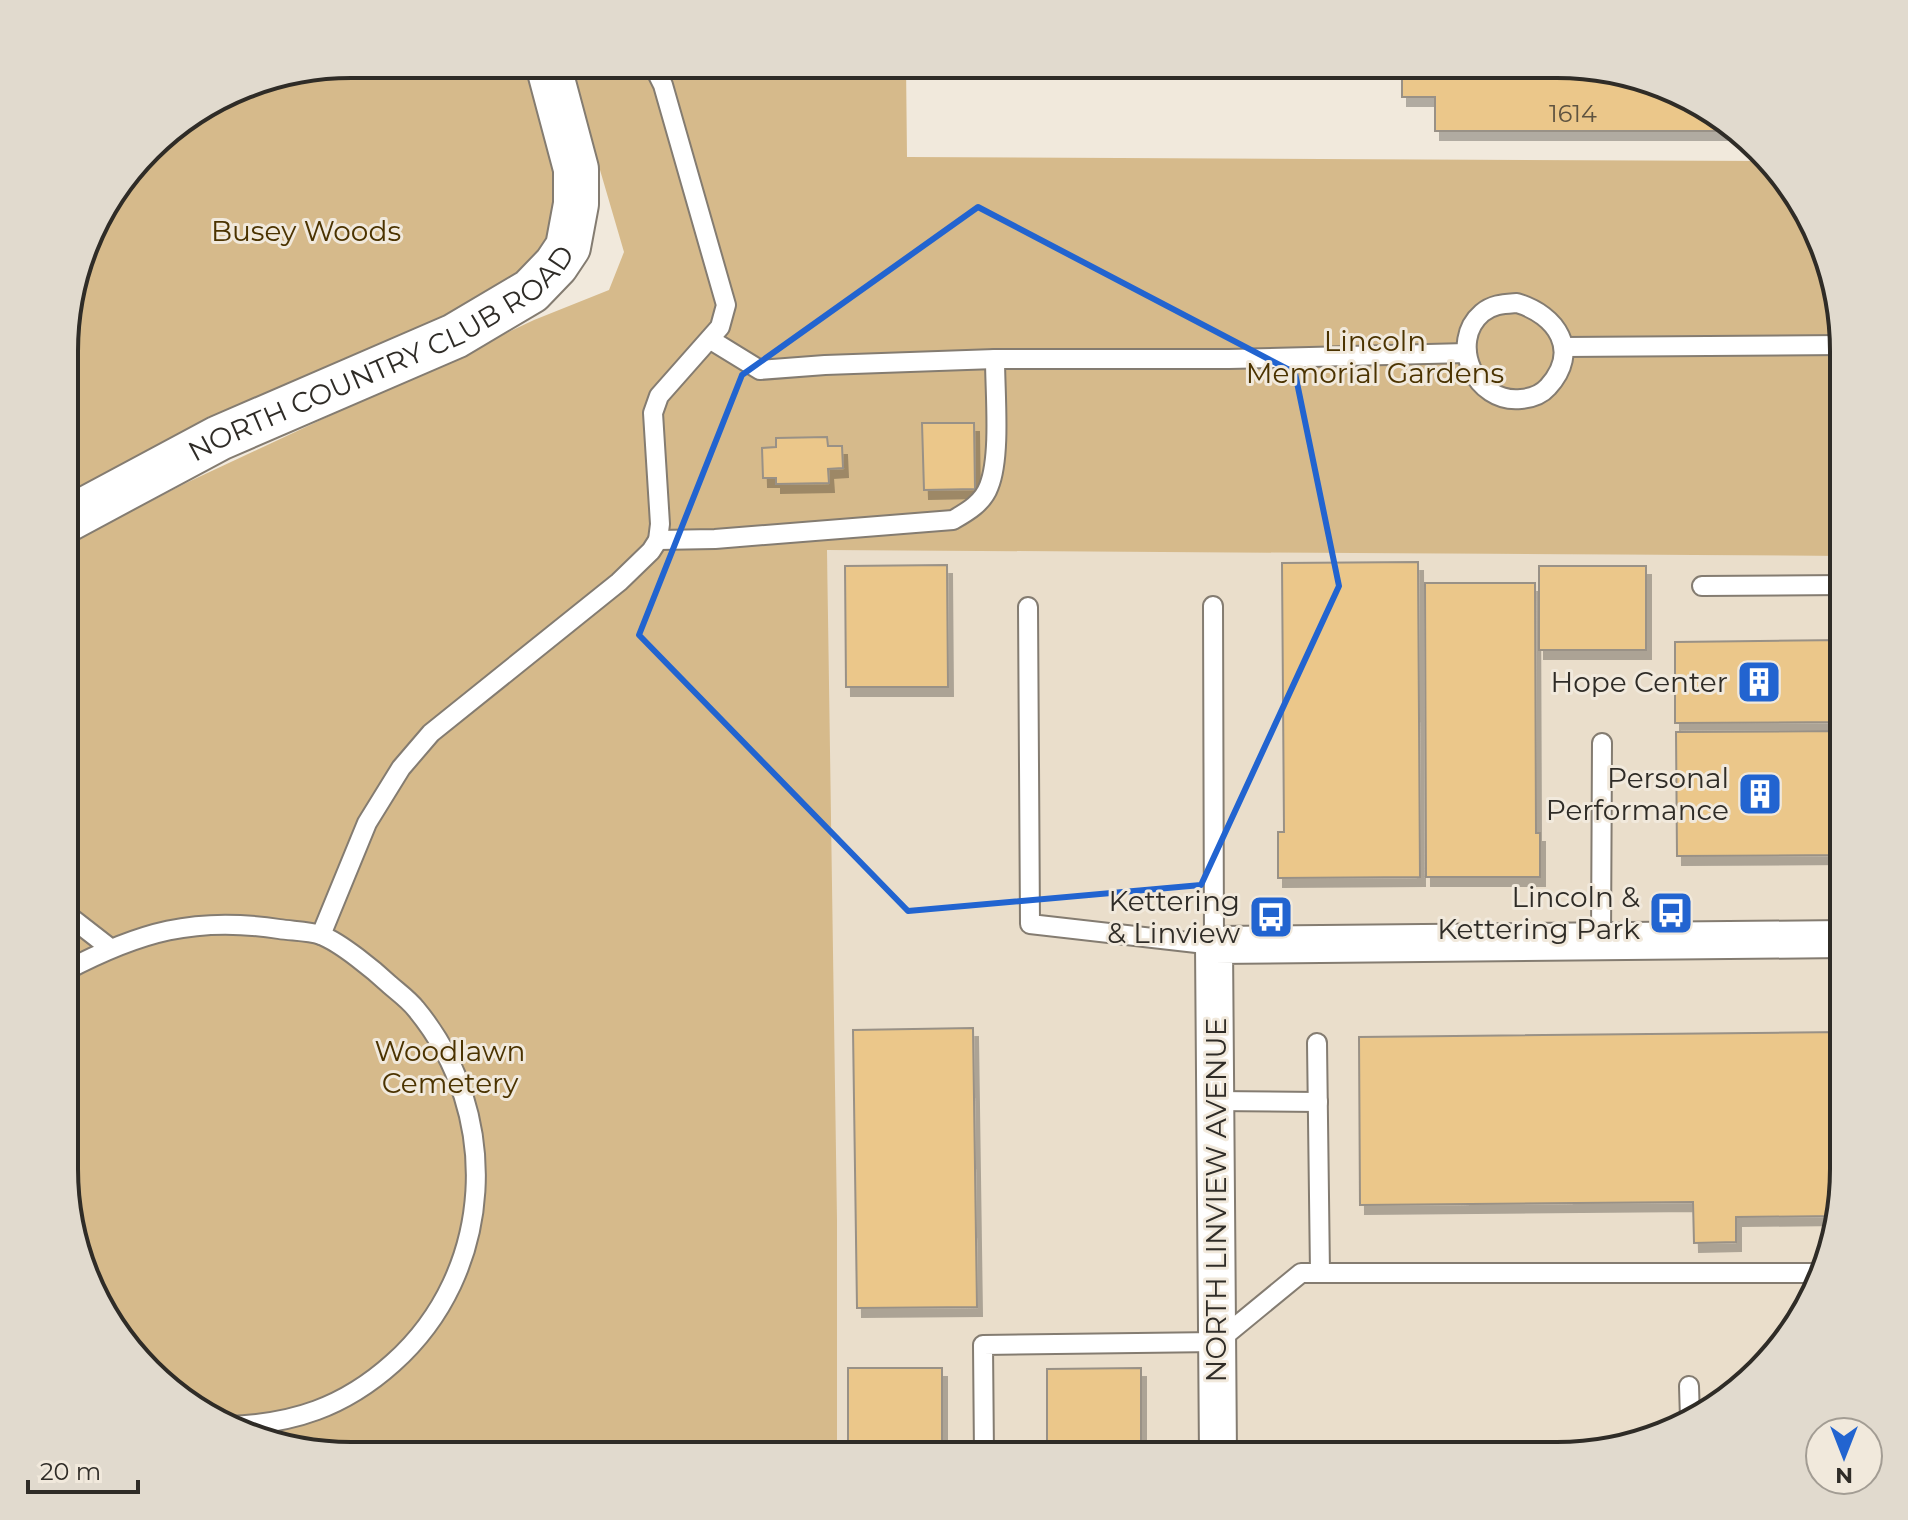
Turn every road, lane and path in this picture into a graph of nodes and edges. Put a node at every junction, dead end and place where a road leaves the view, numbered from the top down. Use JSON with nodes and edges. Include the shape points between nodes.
{"nodes":[{"id":1,"x":552,"y":79,"type":"edge"},
{"id":2,"x":660,"y":79,"type":"edge"},
{"id":3,"x":711,"y":340,"type":"junction"},
{"id":4,"x":1830,"y":345,"type":"edge"},
{"id":5,"x":1564,"y":347,"type":"junction"},
{"id":6,"x":1467,"y":353,"type":"junction"},
{"id":7,"x":995,"y":359,"type":"junction"},
{"id":8,"x":78,"y":513,"type":"edge"},
{"id":9,"x":658,"y":540,"type":"junction"},
{"id":10,"x":1830,"y":585,"type":"edge"},
{"id":11,"x":1702,"y":586,"type":"dead end"},
{"id":12,"x":1213,"y":606,"type":"dead end"},
{"id":13,"x":1028,"y":607,"type":"dead end"},
{"id":14,"x":1602,"y":743,"type":"dead end"},
{"id":15,"x":79,"y":924,"type":"edge"},
{"id":16,"x":321,"y":935,"type":"junction"},
{"id":17,"x":1829,"y":939,"type":"edge"},
{"id":18,"x":1601,"y":941,"type":"junction"},
{"id":19,"x":1214,"y":945,"type":"junction"},
{"id":20,"x":110,"y":948,"type":"junction"},
{"id":21,"x":79,"y":964,"type":"edge"},
{"id":22,"x":1317,"y":1043,"type":"dead end"},
{"id":23,"x":1215,"y":1101,"type":"junction"},
{"id":24,"x":1318,"y":1102,"type":"junction"},
{"id":25,"x":1320,"y":1273,"type":"junction"},
{"id":26,"x":1809,"y":1273,"type":"edge"},
{"id":27,"x":1217,"y":1342,"type":"junction"},
{"id":28,"x":1689,"y":1386,"type":"dead end"},
{"id":29,"x":1690,"y":1407,"type":"edge"},
{"id":30,"x":255,"y":1425,"type":"edge"},
{"id":31,"x":984,"y":1442,"type":"edge"},
{"id":32,"x":1218,"y":1442,"type":"edge"}],
"edges":[{"from":1,"to":8,"type":"street","name":"NORTH COUNTRY CLUB ROAD","via":[[576,169],[576,204],[568,247],[531,291],[455,336],[219,438]]},
{"from":2,"to":3,"type":"lane","via":[[726,305]]},
{"from":3,"to":7,"type":"lane","via":[[760,370]]},
{"from":3,"to":9,"type":"lane","via":[[659,396],[653,413]]},
{"from":4,"to":5,"type":"lane"},
{"from":5,"to":6,"type":"lane","via":[[1554,324],[1538,309],[1517,303],[1496,305],[1481,314],[1470,330]]},
{"from":5,"to":6,"type":"lane","via":[[1549,386],[1533,398],[1506,401],[1486,391],[1473,375]]},
{"from":6,"to":7,"type":"lane"},
{"from":7,"to":9,"type":"lane","via":[[989,488],[973,509],[953,520]]},
{"from":9,"to":16,"type":"lane","via":[[619,582],[431,733],[401,768],[367,823]]},
{"from":10,"to":11,"type":"lane"},
{"from":12,"to":19,"type":"lane"},
{"from":13,"to":19,"type":"lane","via":[[1030,924]]},
{"from":14,"to":18,"type":"lane"},
{"from":15,"to":20,"type":"lane"},
{"from":16,"to":20,"type":"lane","via":[[199,924]]},
{"from":16,"to":30,"type":"lane","via":[[372,968],[415,1008],[459,1079],[472,1122],[472,1225],[456,1276],[435,1317],[407,1350],[341,1402]]},
{"from":17,"to":18,"type":"street"},
{"from":18,"to":19,"type":"street"},
{"from":19,"to":23,"type":"street","name":"NORTH LINVIEW AVENUE"},
{"from":20,"to":21,"type":"lane"},
{"from":22,"to":24,"type":"lane"},
{"from":23,"to":24,"type":"lane"},
{"from":23,"to":27,"type":"street","name":"NORTH LINVIEW AVENUE"},
{"from":24,"to":25,"type":"lane"},
{"from":25,"to":26,"type":"lane"},
{"from":25,"to":27,"type":"lane","via":[[1301,1273]]},
{"from":27,"to":31,"type":"lane","via":[[983,1345]]},
{"from":27,"to":32,"type":"street","name":"NORTH LINVIEW AVENUE"},
{"from":28,"to":29,"type":"lane"}]}
